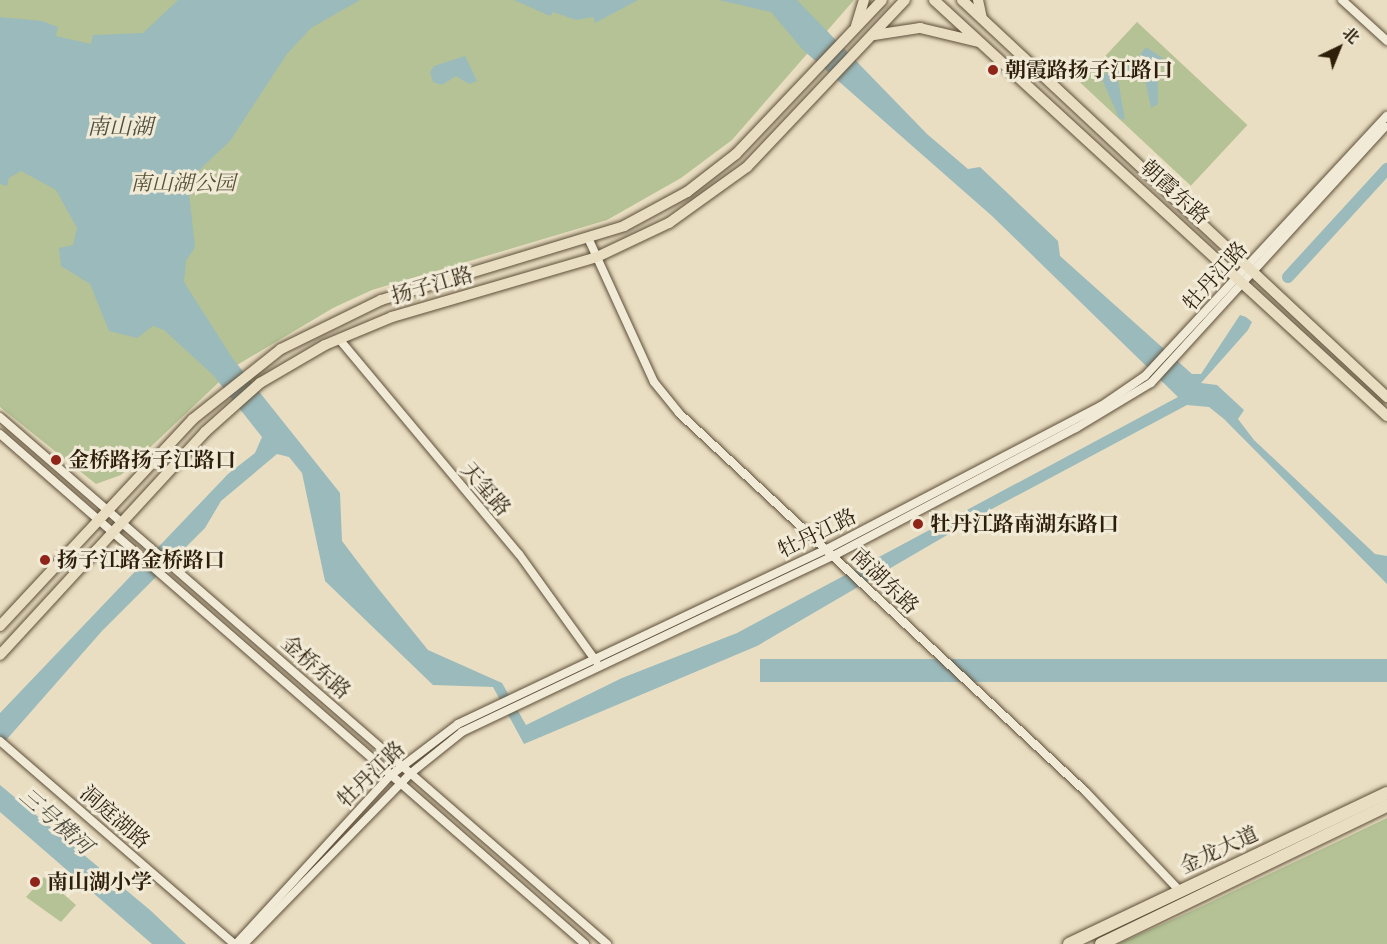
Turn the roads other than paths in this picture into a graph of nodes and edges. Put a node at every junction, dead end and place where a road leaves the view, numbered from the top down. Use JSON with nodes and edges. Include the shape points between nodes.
{"nodes":[{"id":1,"x":864,"y":0,"type":"edge"},
{"id":2,"x":882,"y":0,"type":"edge"},
{"id":3,"x":905,"y":0,"type":"edge"},
{"id":4,"x":934,"y":0,"type":"edge"},
{"id":5,"x":962,"y":0,"type":"edge"},
{"id":6,"x":978,"y":0,"type":"edge"},
{"id":7,"x":1342,"y":0,"type":"edge"},
{"id":8,"x":982,"y":19,"type":"junction"},
{"id":9,"x":855,"y":29,"type":"junction"},
{"id":10,"x":874,"y":35,"type":"junction"},
{"id":11,"x":1387,"y":41,"type":"edge"},
{"id":12,"x":982,"y":43,"type":"junction"},
{"id":13,"x":1387,"y":116,"type":"edge"},
{"id":14,"x":1387,"y":124,"type":"edge"},
{"id":15,"x":589,"y":240,"type":"junction"},
{"id":16,"x":597,"y":257,"type":"junction"},
{"id":17,"x":1251,"y":270,"type":"junction"},
{"id":18,"x":1243,"y":279,"type":"junction"},
{"id":19,"x":339,"y":339,"type":"junction"},
{"id":20,"x":1387,"y":397,"type":"edge"},
{"id":21,"x":1387,"y":416,"type":"edge"},
{"id":22,"x":0,"y":417,"type":"edge"},
{"id":23,"x":0,"y":434,"type":"edge"},
{"id":24,"x":107,"y":510,"type":"junction"},
{"id":25,"x":98,"y":519,"type":"junction"},
{"id":26,"x":120,"y":521,"type":"junction"},
{"id":27,"x":111,"y":531,"type":"junction"},
{"id":28,"x":830,"y":553,"type":"junction"},
{"id":29,"x":0,"y":626,"type":"edge"},
{"id":30,"x":0,"y":655,"type":"edge"},
{"id":31,"x":595,"y":657,"type":"junction"},
{"id":32,"x":598,"y":667,"type":"junction"},
{"id":33,"x":518,"y":698,"type":"junction"},
{"id":34,"x":498,"y":707,"type":"junction"},
{"id":35,"x":3,"y":744,"type":"edge"},
{"id":36,"x":402,"y":766,"type":"junction"},
{"id":37,"x":411,"y":773,"type":"junction"},
{"id":38,"x":391,"y":775,"type":"junction"},
{"id":39,"x":400,"y":784,"type":"junction"},
{"id":40,"x":1387,"y":793,"type":"edge"},
{"id":41,"x":1387,"y":806,"type":"edge"},
{"id":42,"x":1179,"y":890,"type":"junction"},
{"id":43,"x":235,"y":944,"type":"edge"},
{"id":44,"x":244,"y":944,"type":"edge"},
{"id":45,"x":585,"y":944,"type":"edge"},
{"id":46,"x":607,"y":944,"type":"edge"},
{"id":47,"x":1069,"y":944,"type":"edge"},
{"id":48,"x":1101,"y":944,"type":"edge"}],
"edges":[{"from":1,"to":9,"type":"main road"},
{"from":2,"to":9,"type":"main road","name":"扬子江路"},
{"from":3,"to":10,"type":"main road","name":"扬子江路"},
{"from":4,"to":12,"type":"main road","name":"朝霞东路"},
{"from":5,"to":8,"type":"main road","name":"朝霞东路"},
{"from":6,"to":8,"type":"main road"},
{"from":7,"to":11,"type":"street"},
{"from":8,"to":17,"type":"main road","name":"朝霞东路"},
{"from":9,"to":15,"type":"main road","name":"扬子江路","via":[[736,154],[687,192]]},
{"from":10,"to":12,"type":"main road","via":[[920,28]]},
{"from":10,"to":16,"type":"main road","name":"扬子江路","via":[[738,174],[669,223]]},
{"from":12,"to":18,"type":"main road","name":"朝霞东路"},
{"from":13,"to":17,"type":"street","name":"牡丹江路"},
{"from":14,"to":17,"type":"street","name":"牡丹江路"},
{"from":15,"to":16,"type":"street","name":"南湖东路"},
{"from":15,"to":24,"type":"main road","name":"扬子江路","via":[[381,300],[281,349],[223,392]]},
{"from":16,"to":19,"type":"main road","name":"扬子江路","via":[[392,317]]},
{"from":16,"to":28,"type":"street","name":"南湖东路","via":[[654,382],[679,413]]},
{"from":17,"to":18,"type":"street","name":"牡丹江路"},
{"from":17,"to":20,"type":"main road","name":"朝霞东路"},
{"from":18,"to":21,"type":"main road","name":"朝霞东路"},
{"from":18,"to":28,"type":"street","name":"牡丹江路","via":[[1148,379]]},
{"from":19,"to":26,"type":"main road","name":"扬子江路","via":[[260,383],[232,405]]},
{"from":19,"to":31,"type":"street","name":"天玺路","via":[[519,554]]},
{"from":22,"to":24,"type":"street","name":"金桥东路"},
{"from":23,"to":25,"type":"street","name":"金桥东路"},
{"from":24,"to":25,"type":"main road","name":"扬子江路"},
{"from":24,"to":26,"type":"street","name":"金桥东路"},
{"from":25,"to":27,"type":"street","name":"金桥东路"},
{"from":25,"to":29,"type":"main road","name":"扬子江路"},
{"from":26,"to":27,"type":"main road","name":"扬子江路"},
{"from":26,"to":36,"type":"street","name":"金桥东路"},
{"from":27,"to":30,"type":"main road","name":"扬子江路"},
{"from":27,"to":38,"type":"street","name":"金桥东路"},
{"from":28,"to":31,"type":"street","name":"牡丹江路"},
{"from":28,"to":32,"type":"street","name":"牡丹江路"},
{"from":28,"to":42,"type":"street","name":"南湖东路","via":[[1094,800]]},
{"from":31,"to":32,"type":"street","name":"天玺路"},
{"from":31,"to":33,"type":"street","name":"牡丹江路"},
{"from":32,"to":33,"type":"street","name":"牡丹江路"},
{"from":33,"to":34,"type":"street","name":"牡丹江路"},
{"from":34,"to":36,"type":"street","name":"牡丹江路"},
{"from":34,"to":37,"type":"street","name":"牡丹江路"},
{"from":35,"to":43,"type":"street","name":"洞庭湖路"},
{"from":36,"to":37,"type":"street","name":"金桥东路"},
{"from":36,"to":38,"type":"street","name":"牡丹江路"},
{"from":37,"to":39,"type":"street","name":"牡丹江路"},
{"from":37,"to":46,"type":"street","name":"金桥东路"},
{"from":38,"to":39,"type":"street","name":"金桥东路"},
{"from":38,"to":43,"type":"street","name":"牡丹江路"},
{"from":39,"to":44,"type":"street","name":"牡丹江路"},
{"from":39,"to":45,"type":"street","name":"金桥东路"},
{"from":40,"to":42,"type":"highway","name":"金龙大道"},
{"from":41,"to":48,"type":"highway","name":"金龙大道"},
{"from":42,"to":47,"type":"highway","name":"金龙大道"}]}
